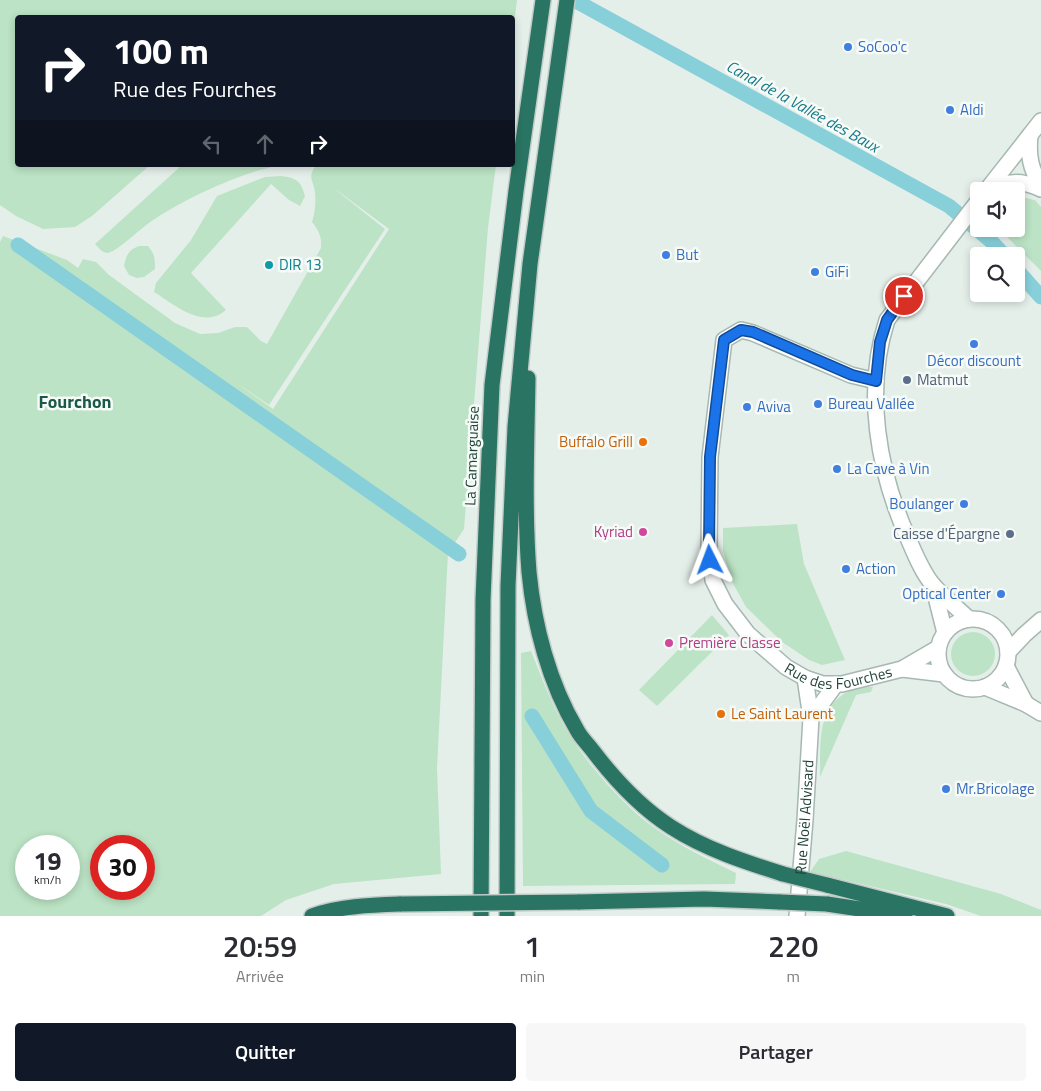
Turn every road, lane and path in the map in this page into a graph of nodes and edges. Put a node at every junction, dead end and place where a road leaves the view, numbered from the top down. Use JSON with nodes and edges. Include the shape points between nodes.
{"nodes":[{"id":1,"x":542,"y":0,"type":"edge"},
{"id":2,"x":566,"y":0,"type":"edge"},
{"id":3,"x":1041,"y":120,"type":"edge"},
{"id":4,"x":1030,"y":135,"type":"junction"},
{"id":5,"x":993,"y":182,"type":"edge"},
{"id":6,"x":1025,"y":183,"type":"edge"},
{"id":7,"x":1041,"y":185,"type":"edge"},
{"id":8,"x":1041,"y":189,"type":"edge"},
{"id":9,"x":970,"y":212,"type":"edge"},
{"id":10,"x":530,"y":264,"type":"junction"},
{"id":11,"x":876,"y":381,"type":"junction"},
{"id":12,"x":933,"y":584,"type":"junction"},
{"id":13,"x":969,"y":620,"type":"junction"},
{"id":14,"x":1038,"y":622,"type":"edge"},
{"id":15,"x":997,"y":629,"type":"junction"},
{"id":16,"x":945,"y":633,"type":"junction"},
{"id":17,"x":938,"y":648,"type":"junction"},
{"id":18,"x":1007,"y":659,"type":"junction"},
{"id":19,"x":902,"y":669,"type":"junction"},
{"id":20,"x":944,"y":674,"type":"junction"},
{"id":21,"x":805,"y":678,"type":"junction"},
{"id":22,"x":836,"y":684,"type":"junction"},
{"id":23,"x":985,"y":688,"type":"junction"},
{"id":24,"x":1026,"y":704,"type":"junction"},
{"id":25,"x":1041,"y":713,"type":"edge"},
{"id":26,"x":810,"y":718,"type":"junction"},
{"id":27,"x":481,"y":872,"type":"junction"},
{"id":28,"x":312,"y":916,"type":"edge"},
{"id":29,"x":476,"y":916,"type":"edge"},
{"id":30,"x":481,"y":916,"type":"edge"},
{"id":31,"x":507,"y":916,"type":"edge"},
{"id":32,"x":797,"y":916,"type":"edge"},
{"id":33,"x":905,"y":916,"type":"edge"},
{"id":34,"x":947,"y":916,"type":"edge"}],
"edges":[{"from":1,"to":27,"type":"highway","name":"La Camarguaise","via":[[492,385],[483,600]]},
{"from":2,"to":10,"type":"highway"},
{"from":3,"to":4,"type":"street"},
{"from":4,"to":5,"type":"street"},
{"from":4,"to":7,"type":"street","via":[[1029,160]]},
{"from":6,"to":8,"type":"street"},
{"from":9,"to":11,"type":"street","via":[[887,320],[880,342]]},
{"from":10,"to":31,"type":"highway","via":[[515,427],[508,586]]},
{"from":10,"to":34,"type":"highway","bridge":true,"via":[[526,497],[529,572],[539,631],[557,690],[577,731],[639,804],[672,828],[758,866]]},
{"from":11,"to":12,"type":"street","via":[[877,430],[884,471],[896,512]]},
{"from":11,"to":21,"type":"street","name":"Rue des Fourches","via":[[852,375],[753,332],[741,330],[724,340],[710,457],[709,550],[713,580],[725,604],[748,634],[786,667]]},
{"from":12,"to":13,"type":"street"},
{"from":12,"to":16,"type":"street"},
{"from":13,"to":15,"type":"street","via":[[989,623]]},
{"from":13,"to":16,"type":"street","via":[[960,622]]},
{"from":14,"to":15,"type":"street"},
{"from":14,"to":18,"type":"street"},
{"from":15,"to":18,"type":"street","via":[[1003,635]]},
{"from":16,"to":17,"type":"street"},
{"from":17,"to":19,"type":"street","name":"Rue des Fourches"},
{"from":17,"to":20,"type":"street"},
{"from":18,"to":23,"type":"street","via":[[1001,676]]},
{"from":18,"to":24,"type":"street"},
{"from":19,"to":20,"type":"street","name":"Rue des Fourches"},
{"from":19,"to":22,"type":"street","name":"Rue des Fourches"},
{"from":20,"to":23,"type":"street","via":[[963,688]]},
{"from":21,"to":22,"type":"street","name":"Rue des Fourches"},
{"from":21,"to":26,"type":"street","name":"Rue Noël Advisard"},
{"from":22,"to":26,"type":"street"},
{"from":23,"to":24,"type":"street"},
{"from":24,"to":25,"type":"street"},
{"from":26,"to":32,"type":"street","name":"Rue Noël Advisard"},
{"from":27,"to":29,"type":"highway"},
{"from":27,"to":30,"type":"highway","name":"La Camarguaise"},
{"from":28,"to":33,"type":"highway","bridge":true,"via":[[377,905],[704,899],[826,904]]}]}
